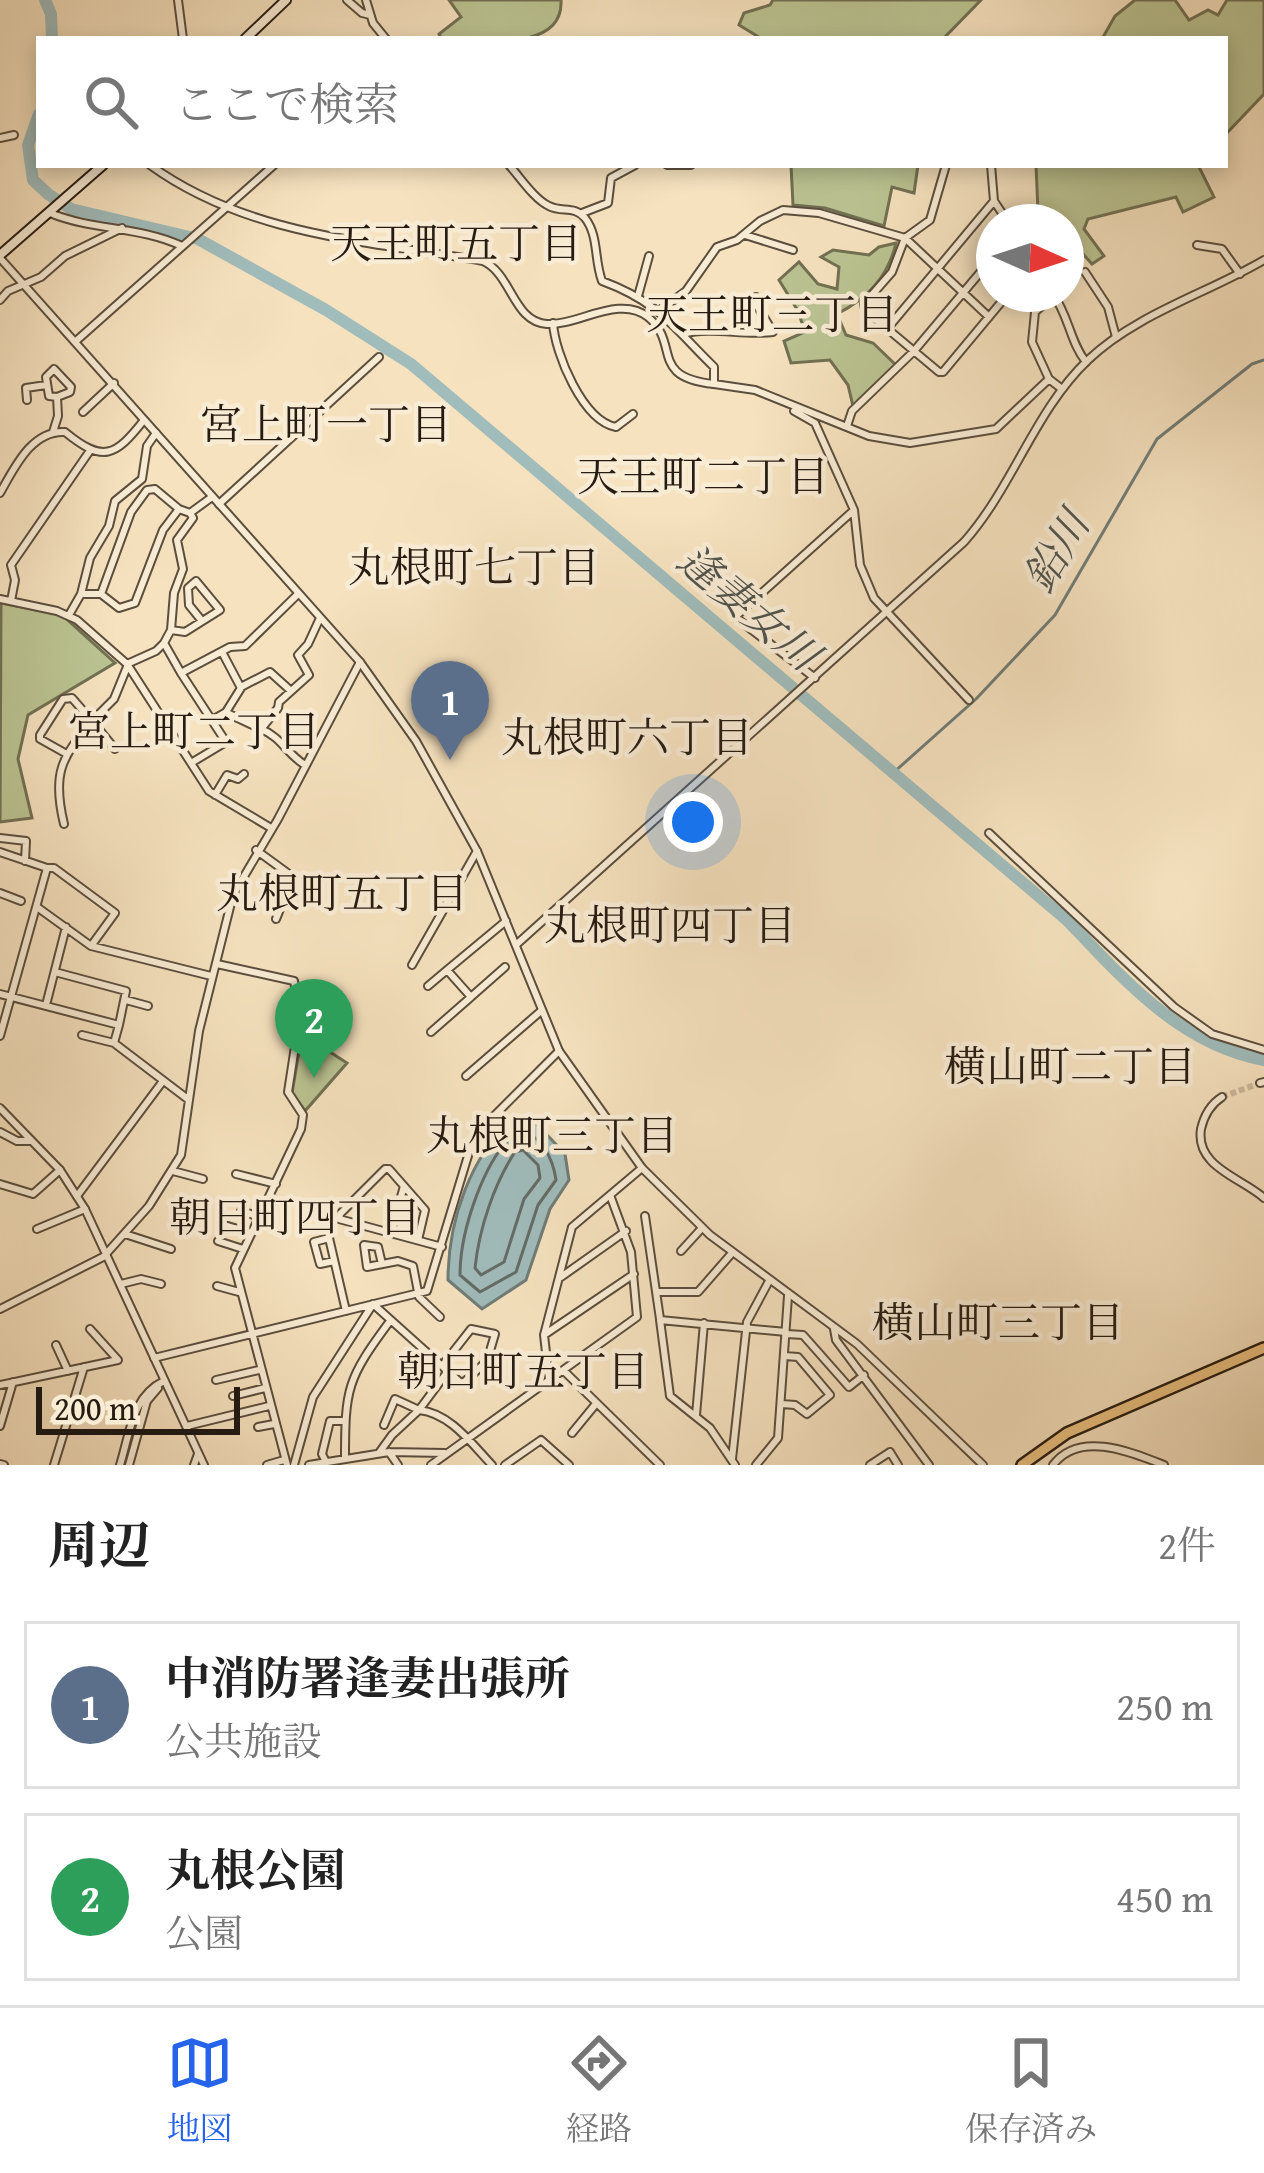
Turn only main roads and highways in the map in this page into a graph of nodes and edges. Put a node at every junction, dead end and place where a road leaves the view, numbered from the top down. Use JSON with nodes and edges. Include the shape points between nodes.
{"nodes":[{"id":1,"x":286,"y":0,"type":"edge"},
{"id":2,"x":248,"y":36,"type":"edge"},
{"id":3,"x":100,"y":168,"type":"edge"},
{"id":4,"x":0,"y":256,"type":"edge"},
{"id":5,"x":1264,"y":1348,"type":"edge"},
{"id":6,"x":1022,"y":1465,"type":"edge"}],
"edges":[{"from":1,"to":2,"type":"main road"},
{"from":3,"to":4,"type":"main road"},
{"from":5,"to":6,"type":"highway","via":[[1067,1433]]}]}
